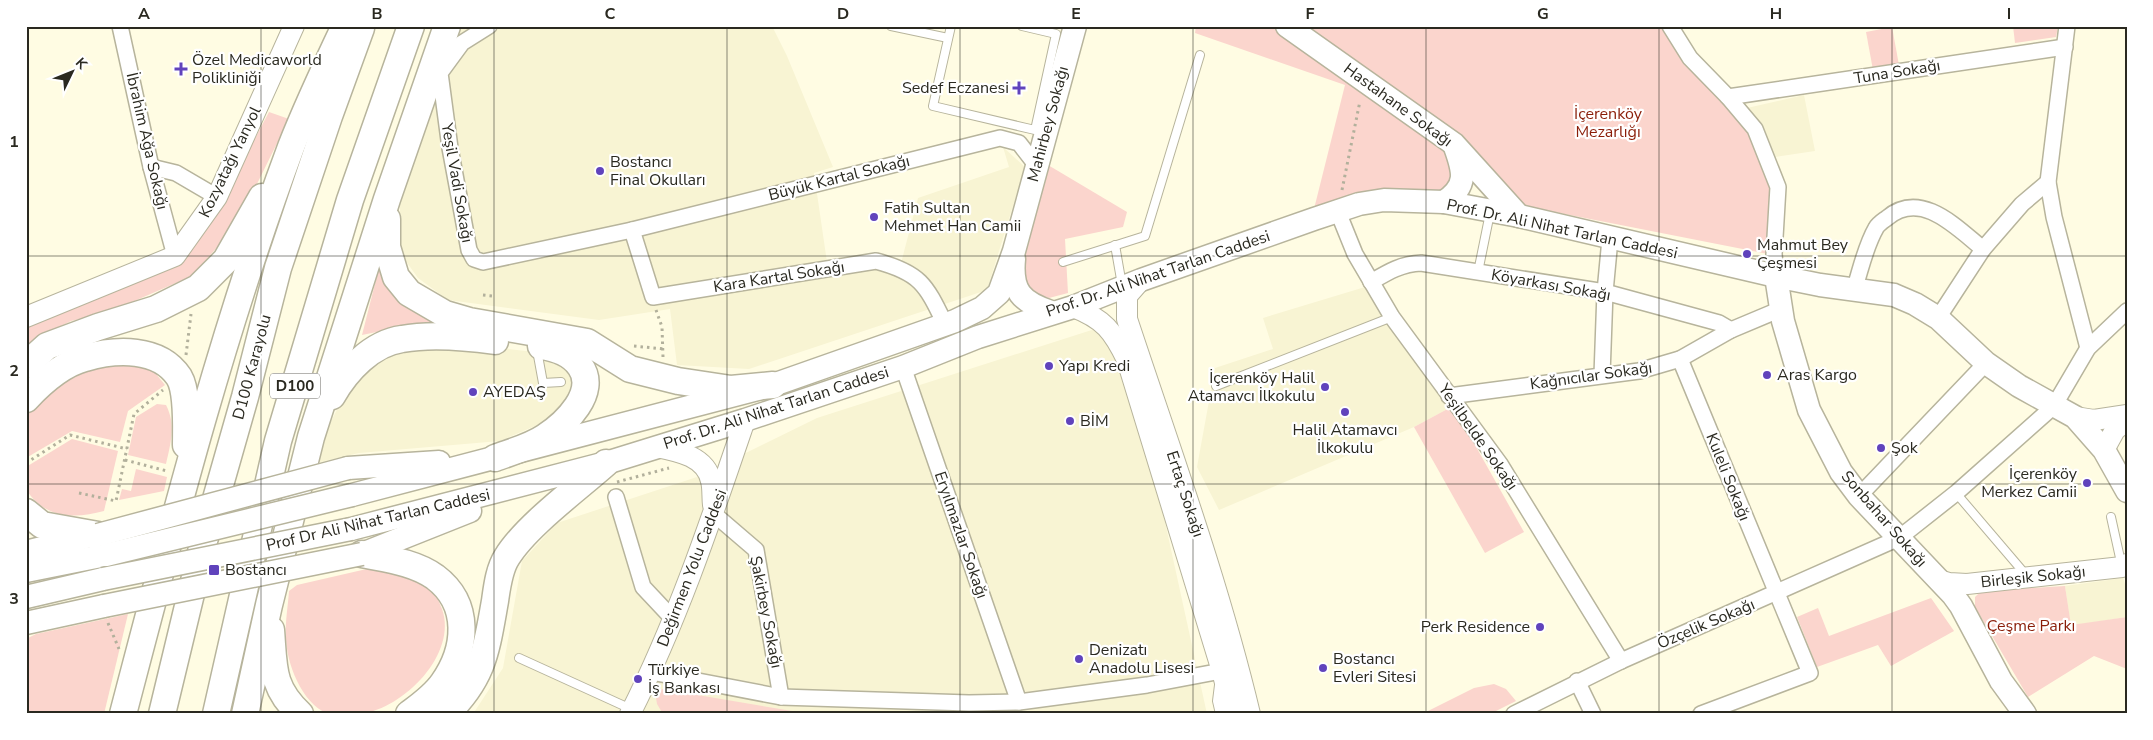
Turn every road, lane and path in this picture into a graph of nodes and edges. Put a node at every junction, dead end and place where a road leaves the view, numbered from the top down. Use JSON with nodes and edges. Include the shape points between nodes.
{"nodes":[{"id":1,"x":120,"y":26,"type":"edge"},
{"id":2,"x":345,"y":26,"type":"edge"},
{"id":3,"x":362,"y":26,"type":"edge"},
{"id":4,"x":410,"y":26,"type":"edge"},
{"id":5,"x":416,"y":26,"type":"edge"},
{"id":6,"x":447,"y":26,"type":"edge"},
{"id":7,"x":489,"y":26,"type":"edge"},
{"id":8,"x":891,"y":26,"type":"edge"},
{"id":9,"x":951,"y":26,"type":"edge"},
{"id":10,"x":1022,"y":26,"type":"edge"},
{"id":11,"x":1074,"y":26,"type":"edge"},
{"id":12,"x":1287,"y":26,"type":"edge"},
{"id":13,"x":1670,"y":26,"type":"edge"},
{"id":14,"x":2067,"y":26,"type":"edge"},
{"id":15,"x":291,"y":28,"type":"edge"},
{"id":16,"x":948,"y":38,"type":"junction"},
{"id":17,"x":2065,"y":47,"type":"junction"},
{"id":18,"x":1200,"y":56,"type":"dead end"},
{"id":19,"x":396,"y":65,"type":"junction"},
{"id":20,"x":436,"y":72,"type":"junction"},
{"id":21,"x":1364,"y":80,"type":"junction"},
{"id":22,"x":1728,"y":97,"type":"junction"},
{"id":23,"x":1454,"y":144,"type":"junction"},
{"id":24,"x":292,"y":146,"type":"junction"},
{"id":25,"x":1036,"y":165,"type":"junction"},
{"id":26,"x":151,"y":167,"type":"junction"},
{"id":27,"x":2048,"y":182,"type":"junction"},
{"id":28,"x":217,"y":197,"type":"junction"},
{"id":29,"x":387,"y":199,"type":"junction"},
{"id":30,"x":1444,"y":202,"type":"junction"},
{"id":31,"x":1490,"y":211,"type":"junction"},
{"id":32,"x":1338,"y":212,"type":"junction"},
{"id":33,"x":1519,"y":216,"type":"junction"},
{"id":34,"x":632,"y":230,"type":"junction"},
{"id":35,"x":1610,"y":239,"type":"junction"},
{"id":36,"x":1115,"y":245,"type":"junction"},
{"id":37,"x":1983,"y":249,"type":"junction"},
{"id":38,"x":1014,"y":251,"type":"junction"},
{"id":39,"x":176,"y":256,"type":"junction"},
{"id":40,"x":1063,"y":262,"type":"dead end"},
{"id":41,"x":1478,"y":272,"type":"junction"},
{"id":42,"x":1776,"y":276,"type":"junction"},
{"id":43,"x":1371,"y":282,"type":"junction"},
{"id":44,"x":1131,"y":284,"type":"junction"},
{"id":45,"x":1820,"y":285,"type":"junction"},
{"id":46,"x":1854,"y":290,"type":"junction"},
{"id":47,"x":1605,"y":292,"type":"junction"},
{"id":48,"x":483,"y":295,"type":"dead end"},
{"id":49,"x":493,"y":296,"type":"dead end"},
{"id":50,"x":652,"y":297,"type":"junction"},
{"id":51,"x":1073,"y":307,"type":"junction"},
{"id":52,"x":2127,"y":311,"type":"edge"},
{"id":53,"x":1051,"y":312,"type":"junction"},
{"id":54,"x":1782,"y":315,"type":"junction"},
{"id":55,"x":26,"y":317,"type":"edge"},
{"id":56,"x":1392,"y":317,"type":"junction"},
{"id":57,"x":1938,"y":318,"type":"junction"},
{"id":58,"x":945,"y":324,"type":"junction"},
{"id":59,"x":1731,"y":330,"type":"junction"},
{"id":60,"x":536,"y":346,"type":"junction"},
{"id":61,"x":651,"y":348,"type":"dead end"},
{"id":62,"x":2088,"y":348,"type":"junction"},
{"id":63,"x":664,"y":349,"type":"junction"},
{"id":64,"x":1680,"y":359,"type":"junction"},
{"id":65,"x":1986,"y":363,"type":"junction"},
{"id":66,"x":26,"y":365,"type":"edge"},
{"id":67,"x":903,"y":367,"type":"junction"},
{"id":68,"x":1602,"y":375,"type":"junction"},
{"id":69,"x":658,"y":376,"type":"junction"},
{"id":70,"x":561,"y":382,"type":"dead end"},
{"id":71,"x":772,"y":386,"type":"junction"},
{"id":72,"x":1216,"y":386,"type":"dead end"},
{"id":73,"x":167,"y":387,"type":"dead end"},
{"id":74,"x":1449,"y":396,"type":"junction"},
{"id":75,"x":26,"y":399,"type":"edge"},
{"id":76,"x":2054,"y":406,"type":"junction"},
{"id":77,"x":2127,"y":415,"type":"edge"},
{"id":78,"x":2075,"y":417,"type":"junction"},
{"id":79,"x":745,"y":420,"type":"junction"},
{"id":80,"x":2127,"y":420,"type":"edge"},
{"id":81,"x":317,"y":423,"type":"junction"},
{"id":82,"x":656,"y":448,"type":"junction"},
{"id":83,"x":127,"y":449,"type":"junction"},
{"id":84,"x":2104,"y":450,"type":"junction"},
{"id":85,"x":495,"y":458,"type":"junction"},
{"id":86,"x":695,"y":459,"type":"junction"},
{"id":87,"x":125,"y":460,"type":"junction"},
{"id":88,"x":26,"y":462,"type":"edge"},
{"id":89,"x":179,"y":473,"type":"junction"},
{"id":90,"x":553,"y":478,"type":"junction"},
{"id":91,"x":611,"y":481,"type":"junction"},
{"id":92,"x":2126,"y":488,"type":"edge"},
{"id":93,"x":79,"y":493,"type":"dead end"},
{"id":94,"x":1956,"y":493,"type":"junction"},
{"id":95,"x":1859,"y":496,"type":"junction"},
{"id":96,"x":26,"y":512,"type":"edge"},
{"id":97,"x":714,"y":514,"type":"junction"},
{"id":98,"x":2111,"y":517,"type":"dead end"},
{"id":99,"x":1899,"y":538,"type":"junction"},
{"id":100,"x":102,"y":545,"type":"junction"},
{"id":101,"x":26,"y":552,"type":"edge"},
{"id":102,"x":362,"y":554,"type":"junction"},
{"id":103,"x":2124,"y":565,"type":"edge"},
{"id":104,"x":26,"y":571,"type":"edge"},
{"id":105,"x":2027,"y":577,"type":"junction"},
{"id":106,"x":1939,"y":580,"type":"junction"},
{"id":107,"x":1776,"y":594,"type":"junction"},
{"id":108,"x":26,"y":597,"type":"edge"},
{"id":109,"x":269,"y":604,"type":"junction"},
{"id":110,"x":106,"y":614,"type":"junction"},
{"id":111,"x":148,"y":619,"type":"junction"},
{"id":112,"x":674,"y":620,"type":"junction"},
{"id":113,"x":26,"y":623,"type":"edge"},
{"id":114,"x":121,"y":655,"type":"dead end"},
{"id":115,"x":519,"y":658,"type":"dead end"},
{"id":116,"x":1620,"y":661,"type":"junction"},
{"id":117,"x":1230,"y":669,"type":"junction"},
{"id":118,"x":651,"y":672,"type":"junction"},
{"id":119,"x":1577,"y":681,"type":"junction"},
{"id":120,"x":782,"y":697,"type":"junction"},
{"id":121,"x":1019,"y":702,"type":"junction"},
{"id":122,"x":966,"y":708,"type":"edge"},
{"id":123,"x":634,"y":712,"type":"edge"},
{"id":124,"x":123,"y":714,"type":"edge"},
{"id":125,"x":132,"y":714,"type":"edge"},
{"id":126,"x":162,"y":714,"type":"edge"},
{"id":127,"x":216,"y":714,"type":"edge"},
{"id":128,"x":245,"y":714,"type":"edge"},
{"id":129,"x":300,"y":714,"type":"edge"},
{"id":130,"x":409,"y":714,"type":"edge"},
{"id":131,"x":446,"y":714,"type":"edge"},
{"id":132,"x":1220,"y":714,"type":"edge"},
{"id":133,"x":1233,"y":714,"type":"edge"},
{"id":134,"x":1250,"y":714,"type":"edge"},
{"id":135,"x":1514,"y":714,"type":"edge"},
{"id":136,"x":1593,"y":714,"type":"edge"},
{"id":137,"x":1701,"y":714,"type":"edge"},
{"id":138,"x":2025,"y":714,"type":"edge"}],
"edges":[{"from":1,"to":26,"type":"street","name":"İbrahim Ağa Sokağı"},
{"from":2,"to":24,"type":"highway"},
{"from":3,"to":126,"type":"highway","name":"D100 Karayolu","number":"D100","via":[[278,268],[202,548]]},
{"from":4,"to":19,"type":"highway","number":"D100"},
{"from":5,"to":19,"type":"highway"},
{"from":6,"to":20,"type":"highway"},
{"from":7,"to":20,"type":"street","via":[[462,43]]},
{"from":8,"to":16,"type":"lane"},
{"from":9,"to":16,"type":"lane"},
{"from":10,"to":16,"type":"lane","via":[[1056,34],[1035,130],[933,106]]},
{"from":11,"to":25,"type":"main road","name":"Mahirbey Sokağı"},
{"from":12,"to":21,"type":"main road","name":"Hastahane Sokağı"},
{"from":13,"to":22,"type":"street","via":[[1690,58]]},
{"from":14,"to":17,"type":"street"},
{"from":15,"to":28,"type":"street","name":"Kozyatağı Yanyol"},
{"from":17,"to":22,"type":"street","name":"Tuna Sokağı"},
{"from":17,"to":27,"type":"street"},
{"from":18,"to":36,"type":"lane","via":[[1145,236]]},
{"from":19,"to":127,"type":"highway","number":"D100","via":[[350,200],[278,441]]},
{"from":20,"to":29,"type":"highway"},
{"from":20,"to":34,"type":"street","name":"Yeşil Vadi Sokağı","via":[[469,250],[474,259],[483,262]]},
{"from":21,"to":23,"type":"main road","name":"Hastahane Sokağı"},
{"from":21,"to":32,"type":"path"},
{"from":22,"to":42,"type":"street","via":[[1755,129],[1778,187]]},
{"from":23,"to":30,"type":"main road","via":[[1463,174],[1460,186]]},
{"from":23,"to":33,"type":"main road","name":"Hastahane Sokağı"},
{"from":24,"to":66,"type":"highway","via":[[226,260],[198,288],[156,308],[48,346]]},
{"from":24,"to":89,"type":"highway"},
{"from":25,"to":34,"type":"street","name":"Büyük Kartal Sokağı","via":[[1019,143],[1000,138]]},
{"from":25,"to":38,"type":"main road","name":"Mahirbey Sokağı"},
{"from":26,"to":28,"type":"street","via":[[176,173]]},
{"from":26,"to":39,"type":"street","name":"İbrahim Ağa Sokağı"},
{"from":27,"to":37,"type":"street","via":[[2022,204]]},
{"from":27,"to":62,"type":"street"},
{"from":28,"to":39,"type":"street","name":"Kozyatağı Yanyol"},
{"from":29,"to":69,"type":"highway","via":[[387,247],[396,277],[409,293],[428,306],[469,321],[587,342],[630,369]]},
{"from":29,"to":81,"type":"highway"},
{"from":30,"to":31,"type":"main road","name":"Prof. Dr. Ali Nihat Tarlan Caddesi"},
{"from":30,"to":32,"type":"main road","name":"Prof. Dr. Ali Nihat Tarlan Caddesi","via":[[1384,200]]},
{"from":31,"to":33,"type":"main road","name":"Prof. Dr. Ali Nihat Tarlan Caddesi"},
{"from":31,"to":41,"type":"lane"},
{"from":32,"to":43,"type":"street","name":"Yeşilbelde Sokağı","via":[[1355,254]]},
{"from":32,"to":44,"type":"main road","name":"Prof. Dr. Ali Nihat Tarlan Caddesi"},
{"from":33,"to":35,"type":"main road","name":"Prof. Dr. Ali Nihat Tarlan Caddesi"},
{"from":34,"to":50,"type":"street"},
{"from":35,"to":42,"type":"main road","name":"Prof. Dr. Ali Nihat Tarlan Caddesi"},
{"from":35,"to":47,"type":"street"},
{"from":36,"to":40,"type":"lane"},
{"from":36,"to":44,"type":"lane"},
{"from":37,"to":46,"type":"street","via":[[1943,216],[1922,208],[1895,211],[1877,226]]},
{"from":37,"to":57,"type":"street"},
{"from":38,"to":53,"type":"main road","via":[[1012,276],[1017,291],[1035,307]]},
{"from":38,"to":58,"type":"main road","name":"Prof. Dr. Ali Nihat Tarlan Caddesi","via":[[999,292],[982,308]]},
{"from":39,"to":55,"type":"street"},
{"from":41,"to":43,"type":"street","name":"Köyarkası Sokağı","via":[[1408,264],[1392,269]]},
{"from":41,"to":47,"type":"street","name":"Köyarkası Sokağı"},
{"from":42,"to":45,"type":"main road","name":"Prof. Dr. Ali Nihat Tarlan Caddesi"},
{"from":42,"to":54,"type":"main road","name":"Sonbahar Sokağı"},
{"from":43,"to":56,"type":"street","name":"Yeşilbelde Sokağı"},
{"from":44,"to":51,"type":"main road","name":"Prof. Dr. Ali Nihat Tarlan Caddesi"},
{"from":44,"to":117,"type":"street","name":"Ertaç Sokağı","via":[[1127,296],[1127,319],[1187,497]]},
{"from":45,"to":46,"type":"main road","name":"Prof. Dr. Ali Nihat Tarlan Caddesi"},
{"from":45,"to":54,"type":"main road","via":[[1798,296]]},
{"from":46,"to":57,"type":"main road","name":"Prof. Dr. Ali Nihat Tarlan Caddesi","via":[[1894,295]]},
{"from":47,"to":59,"type":"street","name":"Köyarkası Sokağı","via":[[1720,323]]},
{"from":47,"to":68,"type":"street"},
{"from":48,"to":49,"type":"path"},
{"from":50,"to":58,"type":"street","name":"Kara Kartal Sokağı","via":[[876,261],[900,267],[926,286]]},
{"from":50,"to":63,"type":"path","via":[[662,327]]},
{"from":51,"to":53,"type":"main road","name":"Prof. Dr. Ali Nihat Tarlan Caddesi"},
{"from":51,"to":117,"type":"street","name":"Ertaç Sokağı","via":[[1093,315],[1108,327],[1127,360]]},
{"from":52,"to":62,"type":"street","name":"Özçelik Sokağı"},
{"from":53,"to":67,"type":"main road","name":"Prof. Dr. Ali Nihat Tarlan Caddesi"},
{"from":54,"to":59,"type":"street","name":"Kağnıcılar Sokağı"},
{"from":54,"to":95,"type":"main road","name":"Sonbahar Sokağı","via":[[1809,410],[1841,472]]},
{"from":56,"to":72,"type":"lane"},
{"from":56,"to":74,"type":"street","name":"Yeşilbelde Sokağı"},
{"from":57,"to":65,"type":"main road","name":"Prof. Dr. Ali Nihat Tarlan Caddesi"},
{"from":58,"to":71,"type":"main road","name":"Prof. Dr. Ali Nihat Tarlan Caddesi"},
{"from":59,"to":64,"type":"street","name":"Kağnıcılar Sokağı"},
{"from":60,"to":70,"type":"lane","via":[[544,383]]},
{"from":60,"to":81,"type":"highway","via":[[466,337],[401,339],[377,348],[357,364],[336,388]]},
{"from":60,"to":85,"type":"highway","via":[[551,347],[577,361],[583,370],[586,389],[575,409],[544,438]]},
{"from":61,"to":63,"type":"path"},
{"from":62,"to":76,"type":"street","name":"Özçelik Sokağı"},
{"from":63,"to":69,"type":"path"},
{"from":64,"to":68,"type":"street","name":"Kağnıcılar Sokağı","via":[[1639,371]]},
{"from":64,"to":107,"type":"street","name":"Kuleli Sokağı"},
{"from":65,"to":76,"type":"main road","name":"Prof. Dr. Ali Nihat Tarlan Caddesi"},
{"from":65,"to":95,"type":"street"},
{"from":67,"to":79,"type":"main road","name":"Prof. Dr. Ali Nihat Tarlan Caddesi"},
{"from":67,"to":121,"type":"street","name":"Eryılmazlar Sokağı"},
{"from":68,"to":74,"type":"street","name":"Kağnıcılar Sokağı"},
{"from":69,"to":71,"type":"highway","via":[[731,389]]},
{"from":71,"to":85,"type":"main road","name":"Prof. Dr. Ali Nihat Tarlan Caddesi"},
{"from":73,"to":83,"type":"path","via":[[134,414]]},
{"from":74,"to":116,"type":"street","name":"Yeşilbelde Sokağı","via":[[1500,464]]},
{"from":75,"to":89,"type":"highway","via":[[41,383],[84,358],[144,353],[166,363],[180,379],[186,411]]},
{"from":76,"to":78,"type":"main road","name":"Prof. Dr. Ali Nihat Tarlan Caddesi"},
{"from":76,"to":94,"type":"street","name":"Özçelik Sokağı"},
{"from":77,"to":78,"type":"street","via":[[2094,420]]},
{"from":78,"to":84,"type":"main road"},
{"from":79,"to":82,"type":"main road","name":"Prof. Dr. Ali Nihat Tarlan Caddesi"},
{"from":79,"to":97,"type":"street","name":"Değirmen Yolu Caddesi"},
{"from":80,"to":84,"type":"street","via":[[2115,430]]},
{"from":81,"to":109,"type":"highway"},
{"from":82,"to":86,"type":"street","via":[[680,452]]},
{"from":82,"to":91,"type":"main road","name":"Prof. Dr. Ali Nihat Tarlan Caddesi"},
{"from":83,"to":87,"type":"path"},
{"from":83,"to":88,"type":"path","via":[[70,435]]},
{"from":84,"to":92,"type":"main road"},
{"from":85,"to":100,"type":"main road","name":"Prof. Dr. Ali Nihat Tarlan Caddesi","bridge":true,"via":[[352,494]]},
{"from":85,"to":100,"type":"main road","bridge":true,"via":[[348,468]]},
{"from":86,"to":91,"type":"path","via":[[657,472]]},
{"from":86,"to":97,"type":"street","via":[[711,479]]},
{"from":87,"to":89,"type":"path"},
{"from":87,"to":93,"type":"path","via":[[116,501]]},
{"from":89,"to":111,"type":"highway"},
{"from":90,"to":91,"type":"main road","name":"Prof. Dr. Ali Nihat Tarlan Caddesi"},
{"from":90,"to":102,"type":"main road"},
{"from":90,"to":108,"type":"main road","name":"Prof Dr Ali Nihat Tarlan Caddesi","bridge":true,"via":[[351,529]]},
{"from":91,"to":112,"type":"street","via":[[644,587]]},
{"from":91,"to":131,"type":"highway","via":[[530,530],[506,558],[478,673],[464,696]]},
{"from":94,"to":99,"type":"street","name":"Özçelik Sokağı"},
{"from":94,"to":105,"type":"lane"},
{"from":95,"to":99,"type":"main road","name":"Sonbahar Sokağı"},
{"from":96,"to":100,"type":"highway","via":[[42,525]]},
{"from":97,"to":112,"type":"street","name":"Değirmen Yolu Caddesi"},
{"from":97,"to":120,"type":"street","name":"Şakirbey Sokağı","via":[[756,550]]},
{"from":98,"to":103,"type":"lane"},
{"from":99,"to":106,"type":"main road","name":"Sonbahar Sokağı"},
{"from":99,"to":107,"type":"street","name":"Özçelik Sokağı"},
{"from":100,"to":101,"type":"main road"},
{"from":100,"to":104,"type":"main road"},
{"from":102,"to":110,"type":"main road","bridge":true},
{"from":102,"to":130,"type":"highway","via":[[428,573],[450,592],[459,606],[462,627],[455,662],[433,695]]},
{"from":103,"to":105,"type":"street","name":"Birleşik Sokağı"},
{"from":105,"to":106,"type":"street","name":"Birleşik Sokağı","via":[[1957,584]]},
{"from":106,"to":138,"type":"main road","name":"Sonbahar Sokağı","via":[[1961,606],[2001,680]]},
{"from":107,"to":116,"type":"street","name":"Özçelik Sokağı"},
{"from":107,"to":137,"type":"street","name":"Kuleli Sokağı","via":[[1810,673]]},
{"from":109,"to":128,"type":"highway"},
{"from":109,"to":129,"type":"highway","via":[[275,677],[280,692]]},
{"from":110,"to":113,"type":"main road"},
{"from":110,"to":114,"type":"path"},
{"from":111,"to":124,"type":"highway"},
{"from":111,"to":125,"type":"highway"},
{"from":112,"to":118,"type":"street","name":"Değirmen Yolu Caddesi"},
{"from":115,"to":123,"type":"lane"},
{"from":116,"to":119,"type":"street","name":"Özçelik Sokağı"},
{"from":117,"to":121,"type":"street","via":[[1147,685]]},
{"from":117,"to":132,"type":"lane","via":[[1217,701]]},
{"from":117,"to":133,"type":"street","name":"Ertaç Sokağı"},
{"from":117,"to":134,"type":"street","name":"Ertaç Sokağı"},
{"from":118,"to":120,"type":"street"},
{"from":118,"to":123,"type":"street","name":"Değirmen Yolu Caddesi"},
{"from":119,"to":135,"type":"street","name":"Özçelik Sokağı"},
{"from":119,"to":136,"type":"street"},
{"from":120,"to":122,"type":"street"},
{"from":121,"to":122,"type":"street"}]}
